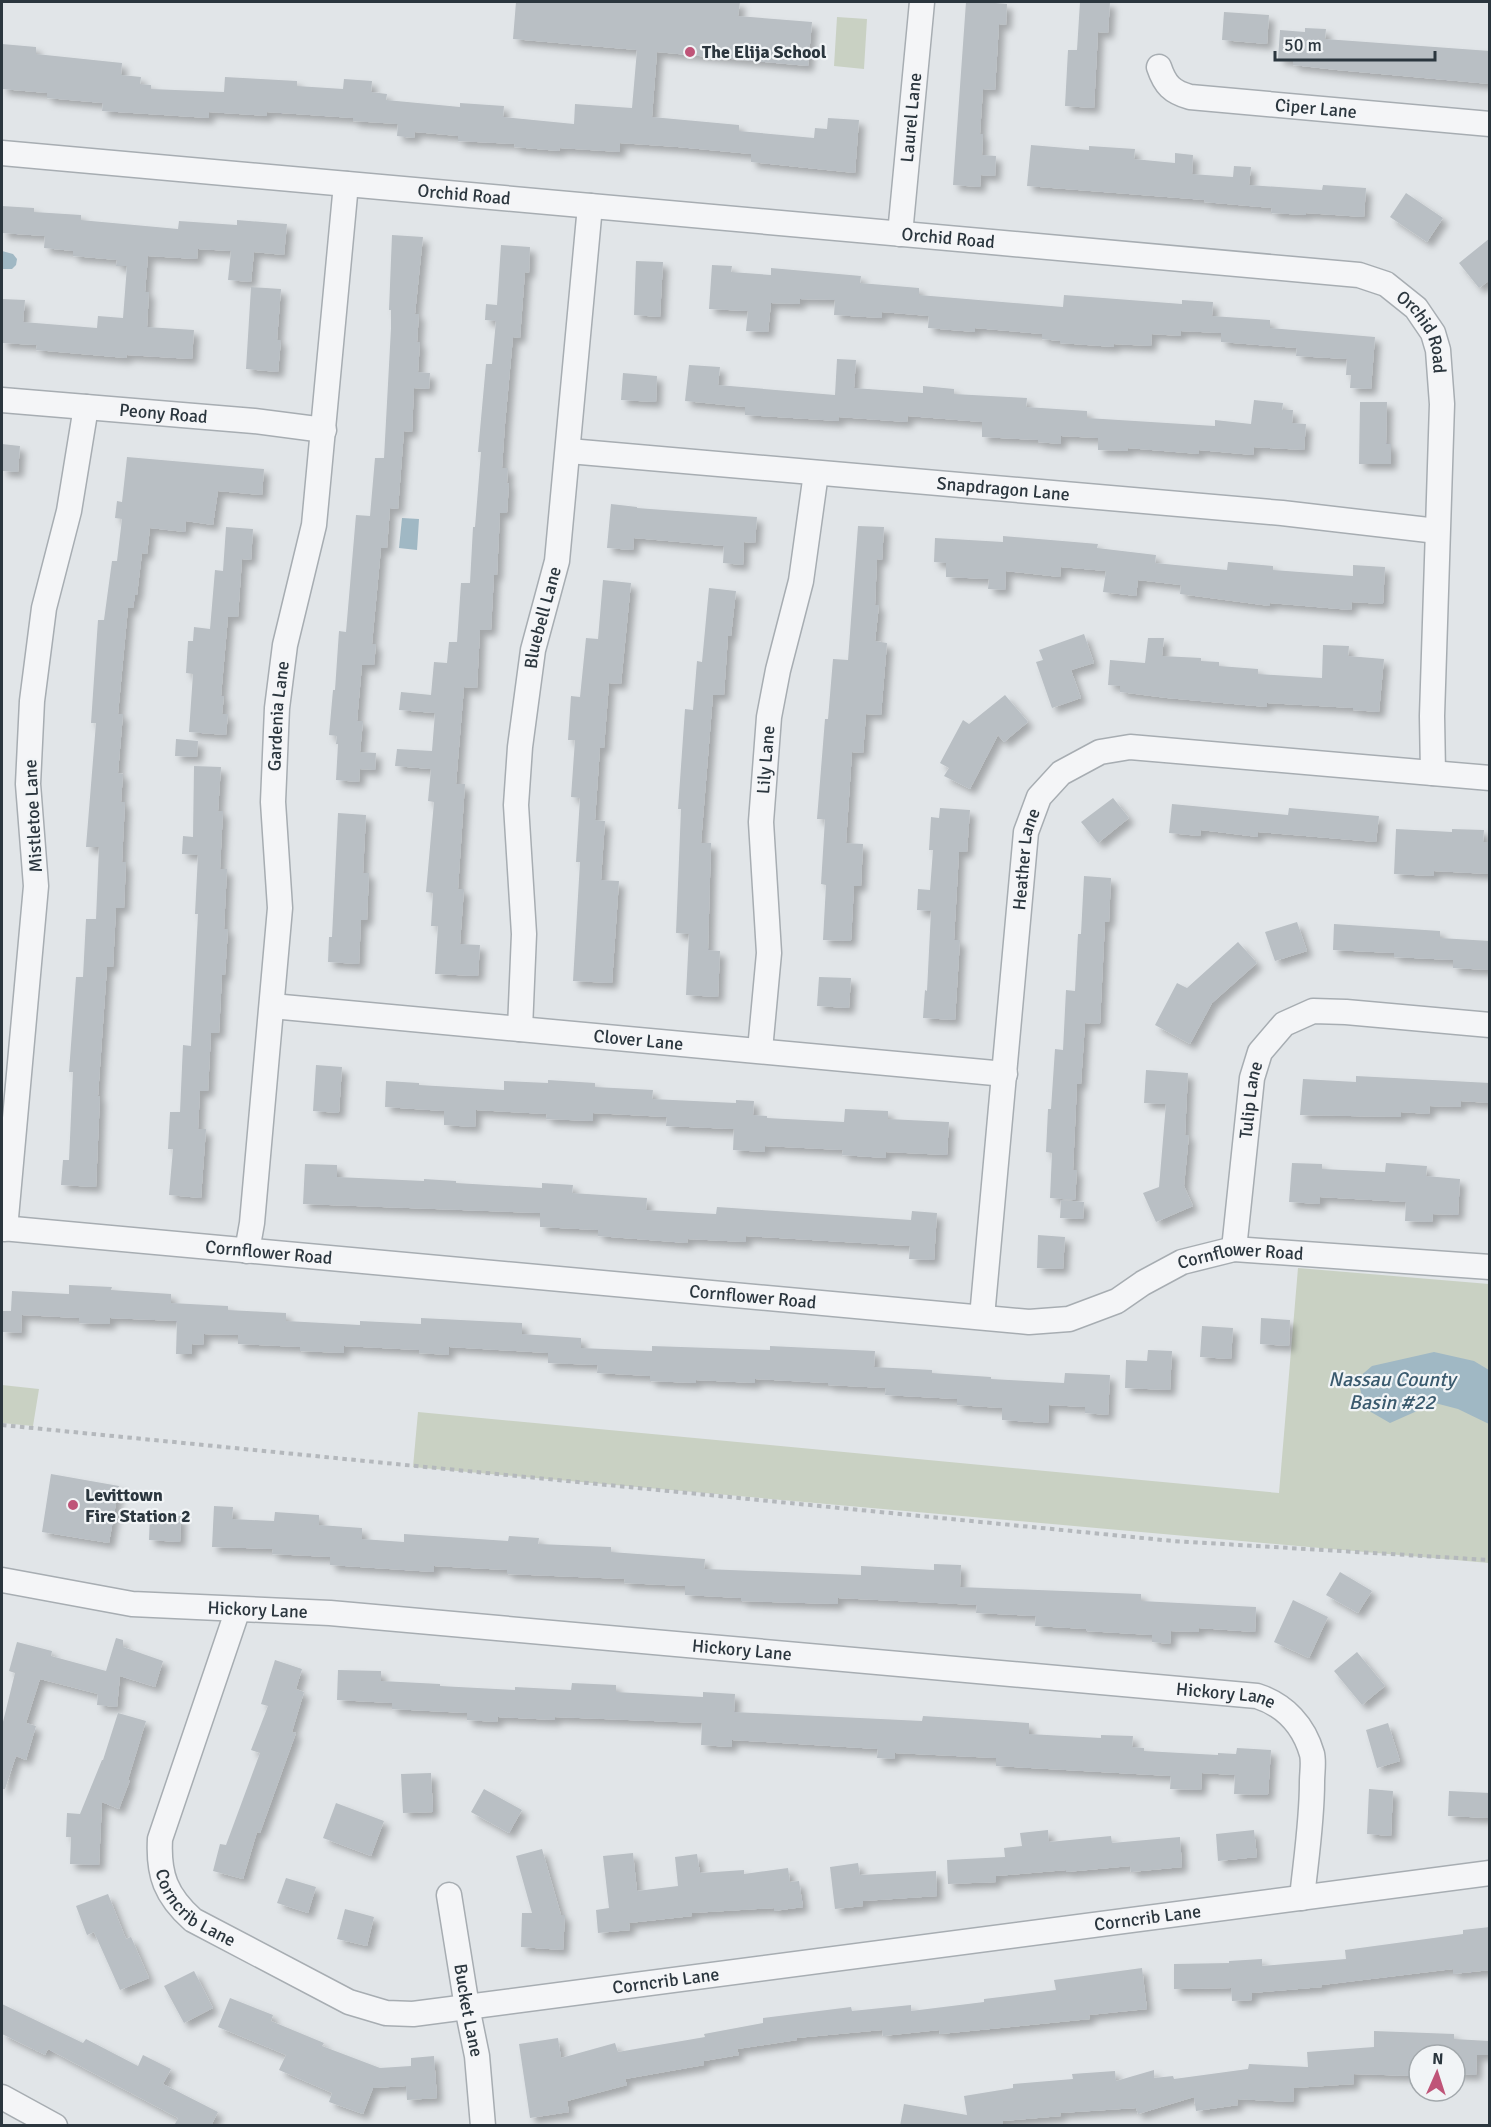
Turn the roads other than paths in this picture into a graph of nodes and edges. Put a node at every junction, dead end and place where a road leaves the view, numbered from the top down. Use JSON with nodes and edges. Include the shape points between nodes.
{"nodes":[{"id":1,"x":922,"y":2,"type":"edge"},
{"id":2,"x":1159,"y":67,"type":"dead end"},
{"id":3,"x":1490,"y":124,"type":"edge"},
{"id":4,"x":2,"y":153,"type":"edge"},
{"id":5,"x":346,"y":184,"type":"junction"},
{"id":6,"x":590,"y":206,"type":"junction"},
{"id":7,"x":900,"y":234,"type":"junction"},
{"id":8,"x":2,"y":400,"type":"edge"},
{"id":9,"x":86,"y":407,"type":"junction"},
{"id":10,"x":324,"y":430,"type":"junction"},
{"id":11,"x":568,"y":451,"type":"junction"},
{"id":12,"x":816,"y":473,"type":"junction"},
{"id":13,"x":1437,"y":531,"type":"junction"},
{"id":14,"x":1433,"y":773,"type":"junction"},
{"id":15,"x":1490,"y":778,"type":"edge"},
{"id":16,"x":272,"y":1006,"type":"junction"},
{"id":17,"x":1490,"y":1025,"type":"edge"},
{"id":18,"x":520,"y":1029,"type":"junction"},
{"id":19,"x":760,"y":1050,"type":"junction"},
{"id":20,"x":1005,"y":1074,"type":"junction"},
{"id":21,"x":3,"y":1228,"type":"edge"},
{"id":22,"x":1234,"y":1249,"type":"junction"},
{"id":23,"x":248,"y":1251,"type":"junction"},
{"id":24,"x":1490,"y":1267,"type":"edge"},
{"id":25,"x":982,"y":1317,"type":"junction"},
{"id":26,"x":2,"y":1580,"type":"edge"},
{"id":27,"x":238,"y":1609,"type":"junction"},
{"id":28,"x":1490,"y":1873,"type":"edge"},
{"id":29,"x":449,"y":1895,"type":"dead end"},
{"id":30,"x":1302,"y":1898,"type":"junction"},
{"id":31,"x":466,"y":2007,"type":"junction"},
{"id":32,"x":2,"y":2097,"type":"edge"},
{"id":33,"x":56,"y":2126,"type":"edge"},
{"id":34,"x":483,"y":2126,"type":"edge"}],
"edges":[{"from":1,"to":7,"type":"street","name":"Laurel Lane"},
{"from":2,"to":3,"type":"street","name":"Ciper Lane","via":[[1172,91],[1190,97]]},
{"from":4,"to":5,"type":"street","name":"Orchid Road"},
{"from":5,"to":6,"type":"street","name":"Orchid Road"},
{"from":5,"to":10,"type":"street","name":"Gardenia Lane"},
{"from":6,"to":7,"type":"street","name":"Orchid Road"},
{"from":6,"to":11,"type":"street","name":"Bluebell Lane"},
{"from":7,"to":13,"type":"street","name":"Orchid Road","via":[[1359,275],[1386,284],[1416,308],[1438,350],[1442,404]]},
{"from":8,"to":9,"type":"street","name":"Peony Road"},
{"from":9,"to":10,"type":"street","name":"Peony Road"},
{"from":9,"to":21,"type":"street","name":"Mistletoe Lane","via":[[69,511],[44,608],[32,701],[28,784],[36,886]]},
{"from":10,"to":16,"type":"street","name":"Gardenia Lane","via":[[314,525],[285,645],[277,708],[273,802],[280,908]]},
{"from":11,"to":12,"type":"street","name":"Snapdragon Lane"},
{"from":11,"to":18,"type":"street","name":"Bluebell Lane","via":[[557,561],[533,650],[520,747],[516,805],[524,934]]},
{"from":12,"to":13,"type":"street","name":"Snapdragon Lane","via":[[1282,513]]},
{"from":12,"to":19,"type":"street","name":"Lily Lane","via":[[801,581],[769,717],[761,822],[769,952]]},
{"from":13,"to":14,"type":"street","name":"Orchid Road"},
{"from":14,"to":15,"type":"street","name":"Heather Lane"},
{"from":14,"to":20,"type":"street","name":"Heather Lane","via":[[1130,747],[1100,752],[1061,773],[1039,797],[1026,832]]},
{"from":16,"to":18,"type":"street","name":"Clover Lane"},
{"from":16,"to":23,"type":"street","name":"Gardenia Lane"},
{"from":17,"to":22,"type":"street","name":"Tulip Lane","via":[[1313,1011],[1284,1024],[1260,1052],[1252,1078]]},
{"from":18,"to":19,"type":"street","name":"Clover Lane"},
{"from":19,"to":20,"type":"street","name":"Clover Lane"},
{"from":20,"to":25,"type":"street","name":"Heather Lane"},
{"from":21,"to":23,"type":"street","name":"Cornflower Road"},
{"from":22,"to":24,"type":"street","name":"Cornflower Road"},
{"from":22,"to":25,"type":"street","name":"Cornflower Road","via":[[1182,1262],[1117,1301],[1068,1319],[1029,1322]]},
{"from":23,"to":25,"type":"street","name":"Cornflower Road"},
{"from":26,"to":27,"type":"street","name":"Hickory Lane","via":[[132,1604]]},
{"from":27,"to":30,"type":"street","name":"Hickory Lane","via":[[330,1613],[1257,1696],[1288,1712],[1305,1735],[1312,1756],[1312,1805]]},
{"from":27,"to":31,"type":"street","name":"Corncrib Lane","via":[[160,1839],[159,1858],[166,1889],[192,1920],[349,2002],[386,2013],[413,2014]]},
{"from":28,"to":30,"type":"street","name":"Corncrib Lane"},
{"from":29,"to":31,"type":"street","name":"Bucket Lane"},
{"from":30,"to":31,"type":"street","name":"Corncrib Lane"},
{"from":31,"to":34,"type":"street","name":"Bucket Lane","via":[[477,2056]]},
{"from":32,"to":33,"type":"street"}]}
